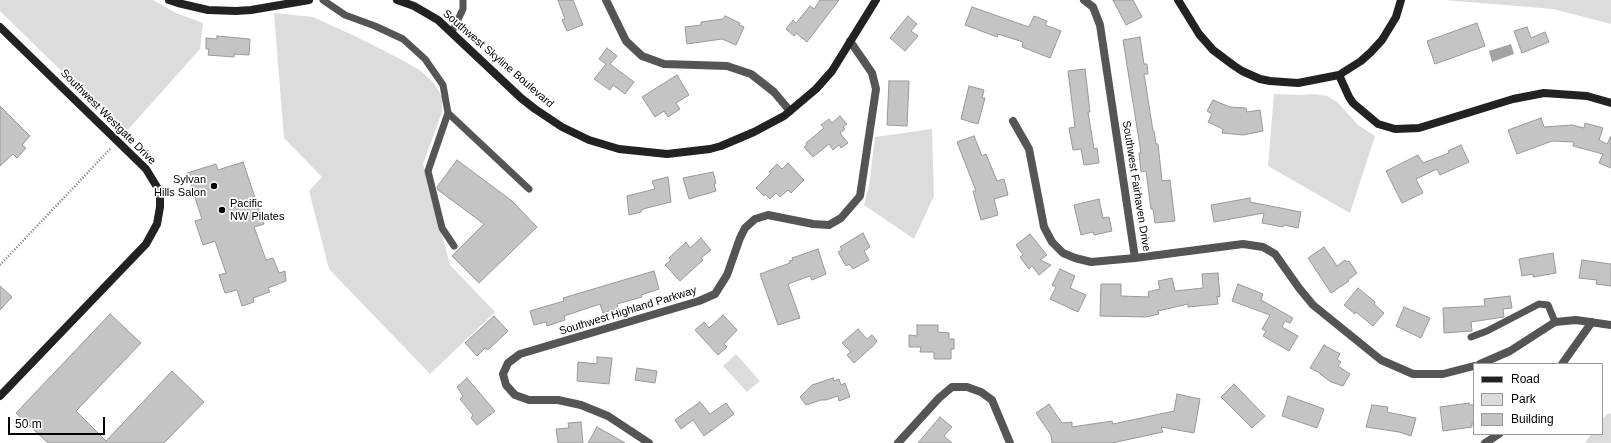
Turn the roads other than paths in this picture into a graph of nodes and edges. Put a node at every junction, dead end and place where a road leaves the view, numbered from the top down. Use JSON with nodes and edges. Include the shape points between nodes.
{"nodes":[{"id":1,"x":170,"y":0,"type":"edge"},
{"id":2,"x":309,"y":0,"type":"edge"},
{"id":3,"x":324,"y":0,"type":"edge"},
{"id":4,"x":397,"y":0,"type":"edge"},
{"id":5,"x":463,"y":0,"type":"edge"},
{"id":6,"x":606,"y":0,"type":"edge"},
{"id":7,"x":876,"y":0,"type":"edge"},
{"id":8,"x":1084,"y":0,"type":"edge"},
{"id":9,"x":1178,"y":0,"type":"edge"},
{"id":10,"x":1401,"y":0,"type":"edge"},
{"id":11,"x":0,"y":27,"type":"edge"},
{"id":12,"x":452,"y":32,"type":"junction"},
{"id":13,"x":850,"y":41,"type":"junction"},
{"id":14,"x":1339,"y":75,"type":"junction"},
{"id":15,"x":1611,"y":103,"type":"edge"},
{"id":16,"x":790,"y":111,"type":"junction"},
{"id":17,"x":448,"y":113,"type":"junction"},
{"id":18,"x":1012,"y":121,"type":"dead end"},
{"id":19,"x":529,"y":188,"type":"dead end"},
{"id":20,"x":454,"y":246,"type":"dead end"},
{"id":21,"x":1135,"y":258,"type":"junction"},
{"id":22,"x":1555,"y":322,"type":"junction"},
{"id":23,"x":1592,"y":322,"type":"junction"},
{"id":24,"x":1611,"y":325,"type":"edge"},
{"id":25,"x":1471,"y":337,"type":"dead end"},
{"id":26,"x":1482,"y":363,"type":"edge"},
{"id":27,"x":1563,"y":363,"type":"edge"},
{"id":28,"x":1473,"y":366,"type":"edge"},
{"id":29,"x":0,"y":396,"type":"edge"},
{"id":30,"x":1497,"y":435,"type":"edge"},
{"id":31,"x":649,"y":443,"type":"edge"},
{"id":32,"x":898,"y":443,"type":"edge"},
{"id":33,"x":1010,"y":443,"type":"edge"},
{"id":34,"x":1485,"y":443,"type":"edge"}],
"edges":[{"from":1,"to":2,"type":"main road","via":[[208,10],[236,11]]},
{"from":3,"to":17,"type":"lane","via":[[345,15],[403,40],[425,59],[443,85]]},
{"from":4,"to":12,"type":"main road","name":"Southwest Skyline Boulevard","via":[[425,12]]},
{"from":5,"to":12,"type":"lane","via":[[463,10]]},
{"from":6,"to":16,"type":"street","via":[[626,41],[642,56],[664,64],[727,66],[751,74],[774,92]]},
{"from":7,"to":13,"type":"main road","name":"Southwest Skyline Boulevard"},
{"from":8,"to":21,"type":"street","name":"Southwest Fairhaven Drive","via":[[1093,7],[1100,26]]},
{"from":9,"to":14,"type":"main road","via":[[1205,42],[1222,58],[1250,75],[1270,81],[1298,83]]},
{"from":10,"to":14,"type":"main road","via":[[1396,17],[1382,40],[1361,61]]},
{"from":11,"to":29,"type":"main road","name":"Southwest Westgate Drive","via":[[146,169],[157,187],[160,207],[154,231],[142,249]]},
{"from":12,"to":16,"type":"main road","name":"Southwest Skyline Boulevard","via":[[521,98],[548,118],[577,135],[619,149],[654,154],[710,149],[754,132]]},
{"from":13,"to":16,"type":"main road","name":"Southwest Skyline Boulevard","via":[[828,76]]},
{"from":13,"to":31,"type":"street","name":"Southwest Highland Parkway","via":[[872,73],[876,89],[860,196],[842,218],[829,225],[768,215],[755,219],[743,233],[727,275],[715,294],[700,301],[520,354],[508,363],[503,374],[506,385],[516,395],[529,400],[558,400],[581,405],[608,416]]},
{"from":14,"to":15,"type":"main road","via":[[1353,104],[1378,124],[1395,129],[1419,128],[1513,99],[1544,93],[1586,96]]},
{"from":17,"to":19,"type":"lane"},
{"from":17,"to":20,"type":"lane","via":[[428,171],[442,228]]},
{"from":18,"to":21,"type":"street","via":[[1029,149],[1044,227],[1052,242],[1063,253],[1091,262]]},
{"from":21,"to":28,"type":"street","name":"Southwest Fairhaven Drive","via":[[1243,244],[1263,247],[1275,254],[1313,305],[1381,360],[1413,374],[1442,374]]},
{"from":22,"to":23,"type":"street"},
{"from":22,"to":25,"type":"lane","via":[[1548,305],[1539,304]]},
{"from":22,"to":26,"type":"street","via":[[1510,351]]},
{"from":23,"to":24,"type":"street"},
{"from":23,"to":27,"type":"street"},
{"from":30,"to":34,"type":"street"},
{"from":32,"to":33,"type":"street","via":[[952,387],[967,387],[981,392],[992,400]]}]}
